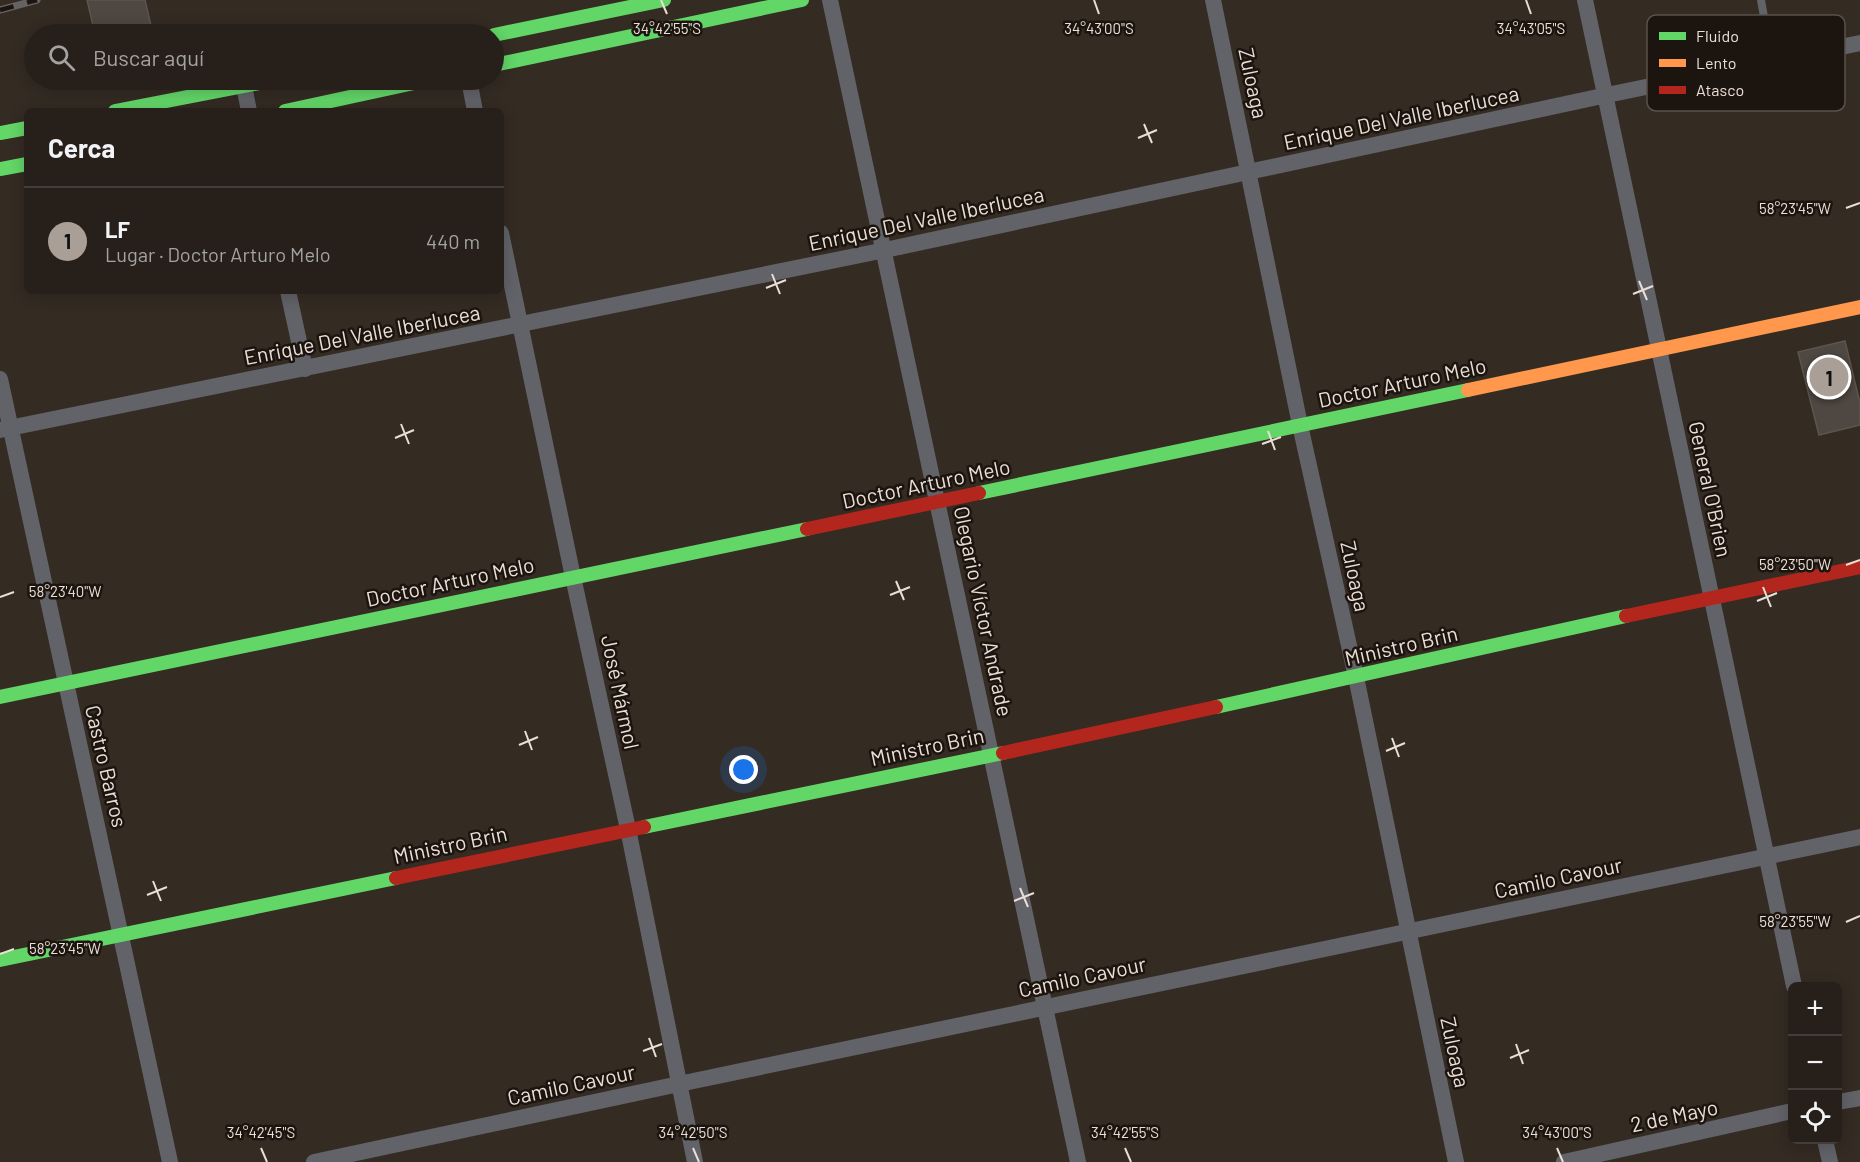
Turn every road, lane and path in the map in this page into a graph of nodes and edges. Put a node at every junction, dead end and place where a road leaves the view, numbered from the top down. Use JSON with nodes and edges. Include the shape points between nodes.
{"nodes":[{"id":1,"x":664,"y":0,"type":"edge"},
{"id":2,"x":802,"y":0,"type":"edge"},
{"id":3,"x":830,"y":0,"type":"edge"},
{"id":4,"x":1213,"y":0,"type":"edge"},
{"id":5,"x":1585,"y":0,"type":"edge"},
{"id":6,"x":1761,"y":0,"type":"edge"},
{"id":7,"x":1764,"y":15,"type":"edge"},
{"id":8,"x":504,"y":33,"type":"edge"},
{"id":9,"x":1860,"y":43,"type":"edge"},
{"id":10,"x":1845,"y":46,"type":"edge"},
{"id":11,"x":504,"y":63,"type":"edge"},
{"id":12,"x":1647,"y":87,"type":"edge"},
{"id":13,"x":223,"y":90,"type":"edge"},
{"id":14,"x":245,"y":90,"type":"edge"},
{"id":15,"x":382,"y":90,"type":"edge"},
{"id":16,"x":471,"y":90,"type":"edge"},
{"id":17,"x":1607,"y":95,"type":"junction"},
{"id":18,"x":130,"y":108,"type":"edge"},
{"id":19,"x":248,"y":108,"type":"edge"},
{"id":20,"x":299,"y":108,"type":"edge"},
{"id":21,"x":475,"y":108,"type":"edge"},
{"id":22,"x":24,"y":129,"type":"edge"},
{"id":23,"x":0,"y":134,"type":"edge"},
{"id":24,"x":24,"y":165,"type":"edge"},
{"id":25,"x":0,"y":169,"type":"edge"},
{"id":26,"x":1250,"y":172,"type":"junction"},
{"id":27,"x":504,"y":248,"type":"edge"},
{"id":28,"x":885,"y":250,"type":"junction"},
{"id":29,"x":289,"y":294,"type":"edge"},
{"id":30,"x":1860,"y":307,"type":"edge"},
{"id":31,"x":520,"y":325,"type":"junction"},
{"id":32,"x":1659,"y":350,"type":"junction"},
{"id":33,"x":305,"y":369,"type":"junction"},
{"id":34,"x":0,"y":379,"type":"edge"},
{"id":35,"x":1300,"y":425,"type":"junction"},
{"id":36,"x":6,"y":429,"type":"edge"},
{"id":37,"x":937,"y":502,"type":"junction"},
{"id":38,"x":1860,"y":567,"type":"edge"},
{"id":39,"x":573,"y":577,"type":"junction"},
{"id":40,"x":1711,"y":597,"type":"junction"},
{"id":41,"x":1356,"y":676,"type":"junction"},
{"id":42,"x":65,"y":683,"type":"junction"},
{"id":43,"x":0,"y":697,"type":"edge"},
{"id":44,"x":992,"y":754,"type":"junction"},
{"id":45,"x":628,"y":829,"type":"junction"},
{"id":46,"x":1860,"y":837,"type":"edge"},
{"id":47,"x":1767,"y":856,"type":"junction"},
{"id":48,"x":1408,"y":931,"type":"junction"},
{"id":49,"x":121,"y":935,"type":"junction"},
{"id":50,"x":0,"y":960,"type":"edge"},
{"id":51,"x":1793,"y":982,"type":"edge"},
{"id":52,"x":1044,"y":1007,"type":"junction"},
{"id":53,"x":679,"y":1084,"type":"junction"},
{"id":54,"x":1860,"y":1098,"type":"edge"},
{"id":55,"x":1842,"y":1101,"type":"edge"},
{"id":56,"x":1788,"y":1113,"type":"edge"},
{"id":57,"x":1826,"y":1144,"type":"edge"},
{"id":58,"x":170,"y":1162,"type":"edge"},
{"id":59,"x":314,"y":1162,"type":"edge"},
{"id":60,"x":695,"y":1162,"type":"edge"},
{"id":61,"x":1078,"y":1162,"type":"edge"},
{"id":62,"x":1456,"y":1162,"type":"edge"},
{"id":63,"x":1564,"y":1162,"type":"edge"},
{"id":64,"x":1830,"y":1162,"type":"edge"}],
"edges":[{"from":1,"to":8,"type":"street"},
{"from":2,"to":11,"type":"street"},
{"from":3,"to":28,"type":"street","name":"Olegario Víctor Andrade"},
{"from":4,"to":26,"type":"street","name":"Zuloaga"},
{"from":5,"to":17,"type":"street","name":"General O'Brien"},
{"from":6,"to":7,"type":"lane"},
{"from":9,"to":10,"type":"street","name":"Enrique Del Valle Iberlucea"},
{"from":12,"to":17,"type":"street","name":"Enrique Del Valle Iberlucea"},
{"from":13,"to":18,"type":"street"},
{"from":14,"to":19,"type":"street"},
{"from":15,"to":20,"type":"street"},
{"from":16,"to":21,"type":"street"},
{"from":17,"to":26,"type":"street","name":"Enrique Del Valle Iberlucea"},
{"from":17,"to":32,"type":"street","name":"General O'Brien"},
{"from":22,"to":23,"type":"street"},
{"from":24,"to":25,"type":"street"},
{"from":26,"to":28,"type":"street","name":"Enrique Del Valle Iberlucea"},
{"from":26,"to":35,"type":"street","name":"Zuloaga"},
{"from":27,"to":31,"type":"street","name":"José Mármol"},
{"from":28,"to":31,"type":"street","name":"Enrique Del Valle Iberlucea"},
{"from":28,"to":37,"type":"street","name":"Olegario Víctor Andrade"},
{"from":29,"to":33,"type":"street"},
{"from":30,"to":32,"type":"street","name":"Doctor Arturo Melo"},
{"from":31,"to":33,"type":"street","name":"Enrique Del Valle Iberlucea"},
{"from":31,"to":39,"type":"street","name":"José Mármol"},
{"from":32,"to":35,"type":"street","name":"Doctor Arturo Melo"},
{"from":32,"to":40,"type":"street","name":"General O'Brien"},
{"from":33,"to":36,"type":"street","name":"Enrique Del Valle Iberlucea"},
{"from":34,"to":36,"type":"street","name":"Castro Barros"},
{"from":35,"to":37,"type":"street","name":"Doctor Arturo Melo"},
{"from":35,"to":41,"type":"street","name":"Zuloaga"},
{"from":36,"to":42,"type":"street","name":"Castro Barros"},
{"from":37,"to":39,"type":"street","name":"Doctor Arturo Melo"},
{"from":37,"to":44,"type":"street","name":"Olegario Víctor Andrade"},
{"from":38,"to":40,"type":"street","name":"Ministro Brin"},
{"from":39,"to":42,"type":"street","name":"Doctor Arturo Melo"},
{"from":39,"to":45,"type":"street","name":"José Mármol"},
{"from":40,"to":41,"type":"street","name":"Ministro Brin"},
{"from":40,"to":47,"type":"street","name":"General O'Brien"},
{"from":41,"to":44,"type":"street","name":"Ministro Brin"},
{"from":41,"to":48,"type":"street","name":"Zuloaga"},
{"from":42,"to":43,"type":"street","name":"Doctor Arturo Melo"},
{"from":42,"to":49,"type":"street","name":"Castro Barros"},
{"from":44,"to":45,"type":"street","name":"Ministro Brin"},
{"from":44,"to":52,"type":"street","name":"Olegario Víctor Andrade"},
{"from":45,"to":49,"type":"street","name":"Ministro Brin"},
{"from":45,"to":53,"type":"street","name":"José Mármol"},
{"from":46,"to":47,"type":"street","name":"Camilo Cavour"},
{"from":47,"to":48,"type":"street","name":"Camilo Cavour"},
{"from":47,"to":51,"type":"street","name":"General O'Brien"},
{"from":48,"to":52,"type":"street","name":"Camilo Cavour"},
{"from":48,"to":62,"type":"street","name":"Zuloaga"},
{"from":49,"to":50,"type":"street","name":"Ministro Brin"},
{"from":49,"to":58,"type":"street","name":"Castro Barros"},
{"from":52,"to":53,"type":"street","name":"Camilo Cavour"},
{"from":52,"to":61,"type":"street","name":"Olegario Víctor Andrade"},
{"from":53,"to":59,"type":"street","name":"Camilo Cavour"},
{"from":53,"to":60,"type":"street","name":"José Mármol"},
{"from":54,"to":55,"type":"street"},
{"from":56,"to":63,"type":"street","name":"2 de Mayo"},
{"from":57,"to":64,"type":"street"}]}
